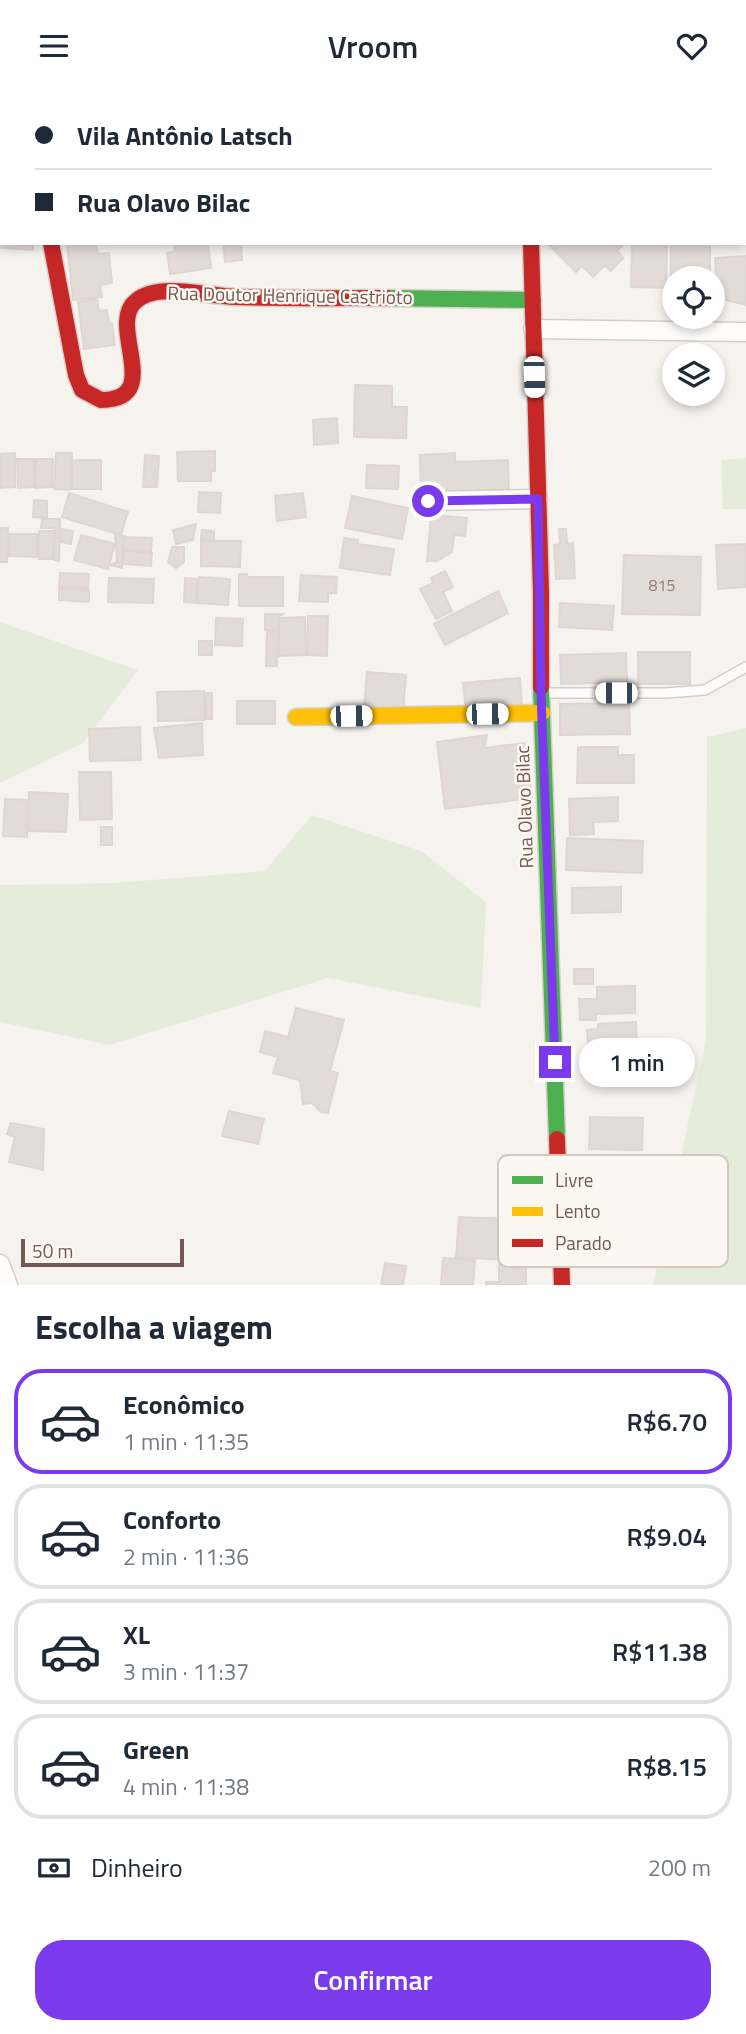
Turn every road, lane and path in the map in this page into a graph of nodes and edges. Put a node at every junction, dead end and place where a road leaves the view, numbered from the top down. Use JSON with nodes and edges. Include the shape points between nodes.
{"nodes":[{"id":1,"x":51,"y":245,"type":"edge"},
{"id":2,"x":531,"y":245,"type":"edge"},
{"id":3,"x":533,"y":300,"type":"junction"},
{"id":4,"x":533,"y":329,"type":"junction"},
{"id":5,"x":746,"y":332,"type":"edge"},
{"id":6,"x":538,"y":499,"type":"junction"},
{"id":7,"x":428,"y":501,"type":"dead end"},
{"id":8,"x":746,"y":667,"type":"edge"},
{"id":9,"x":541,"y":693,"type":"junction"},
{"id":10,"x":542,"y":713,"type":"junction"},
{"id":11,"x":296,"y":717,"type":"dead end"},
{"id":12,"x":557,"y":1155,"type":"edge"},
{"id":13,"x":0,"y":1264,"type":"edge"},
{"id":14,"x":561,"y":1267,"type":"edge"},
{"id":15,"x":8,"y":1285,"type":"edge"},
{"id":16,"x":562,"y":1285,"type":"edge"}],
"edges":[{"from":1,"to":3,"type":"main road","name":"Rua Doutor Henrique Castrioto","via":[[76,375],[90,397],[103,401],[122,397],[131,384],[126,320],[131,307],[144,295],[156,292]]},
{"from":2,"to":3,"type":"main road","name":"Rua Olavo Bilac"},
{"from":3,"to":4,"type":"main road","name":"Rua Olavo Bilac"},
{"from":4,"to":5,"type":"street"},
{"from":4,"to":6,"type":"main road","name":"Rua Olavo Bilac"},
{"from":6,"to":7,"type":"street"},
{"from":6,"to":9,"type":"main road","name":"Rua Olavo Bilac"},
{"from":8,"to":9,"type":"lane","via":[[705,690]]},
{"from":9,"to":10,"type":"main road","name":"Rua Olavo Bilac"},
{"from":10,"to":11,"type":"main road"},
{"from":10,"to":12,"type":"main road","name":"Rua Olavo Bilac"},
{"from":13,"to":15,"type":"street"},
{"from":14,"to":16,"type":"main road","name":"Rua Olavo Bilac"}]}
